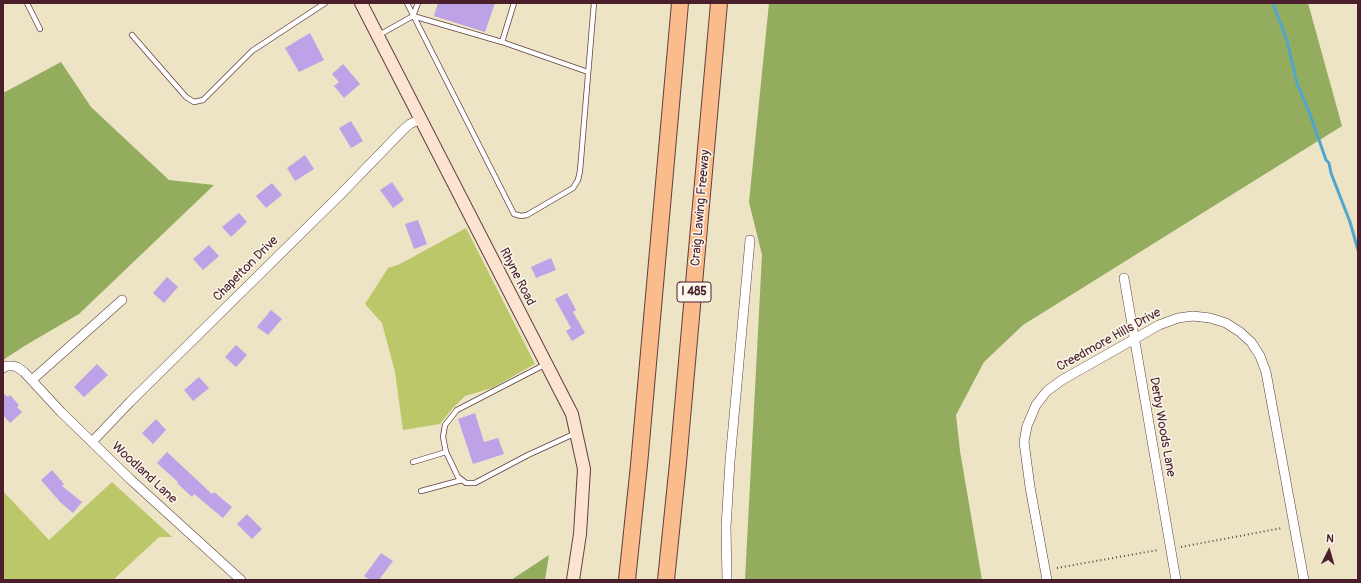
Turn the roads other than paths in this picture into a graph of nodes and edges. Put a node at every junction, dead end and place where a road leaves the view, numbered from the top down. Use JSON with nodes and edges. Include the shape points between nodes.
{"nodes":[{"id":1,"x":27,"y":3,"type":"edge"},
{"id":2,"x":325,"y":3,"type":"edge"},
{"id":3,"x":361,"y":3,"type":"edge"},
{"id":4,"x":407,"y":3,"type":"edge"},
{"id":5,"x":418,"y":3,"type":"edge"},
{"id":6,"x":514,"y":3,"type":"edge"},
{"id":7,"x":594,"y":3,"type":"edge"},
{"id":8,"x":680,"y":3,"type":"edge"},
{"id":9,"x":719,"y":3,"type":"edge"},
{"id":10,"x":413,"y":16,"type":"junction"},
{"id":11,"x":40,"y":29,"type":"dead end"},
{"id":12,"x":132,"y":35,"type":"dead end"},
{"id":13,"x":378,"y":36,"type":"junction"},
{"id":14,"x":502,"y":42,"type":"junction"},
{"id":15,"x":588,"y":72,"type":"junction"},
{"id":16,"x":420,"y":119,"type":"junction"},
{"id":17,"x":750,"y":240,"type":"dead end"},
{"id":18,"x":1124,"y":278,"type":"dead end"},
{"id":19,"x":122,"y":300,"type":"dead end"},
{"id":20,"x":1134,"y":340,"type":"junction"},
{"id":21,"x":546,"y":364,"type":"junction"},
{"id":22,"x":3,"y":368,"type":"edge"},
{"id":23,"x":32,"y":380,"type":"junction"},
{"id":24,"x":576,"y":433,"type":"junction"},
{"id":25,"x":92,"y":442,"type":"junction"},
{"id":26,"x":446,"y":452,"type":"junction"},
{"id":27,"x":413,"y":462,"type":"dead end"},
{"id":28,"x":462,"y":480,"type":"junction"},
{"id":29,"x":421,"y":491,"type":"dead end"},
{"id":30,"x":242,"y":580,"type":"edge"},
{"id":31,"x":573,"y":580,"type":"edge"},
{"id":32,"x":627,"y":580,"type":"edge"},
{"id":33,"x":666,"y":580,"type":"edge"},
{"id":34,"x":727,"y":580,"type":"edge"},
{"id":35,"x":1047,"y":580,"type":"edge"},
{"id":36,"x":1176,"y":580,"type":"edge"},
{"id":37,"x":1304,"y":580,"type":"edge"}],
"edges":[{"from":1,"to":11,"type":"lane"},
{"from":2,"to":12,"type":"lane","via":[[252,51],[203,100],[194,102],[186,97]]},
{"from":3,"to":13,"type":"street","name":"Rhyne Road"},
{"from":4,"to":10,"type":"lane"},
{"from":5,"to":10,"type":"lane"},
{"from":6,"to":14,"type":"lane"},
{"from":7,"to":15,"type":"lane"},
{"from":8,"to":32,"type":"highway"},
{"from":9,"to":33,"type":"highway","name":"Craig Lawing Freeway","number":"I 485"},
{"from":10,"to":13,"type":"lane"},
{"from":10,"to":14,"type":"lane"},
{"from":10,"to":15,"type":"lane","via":[[514,214],[527,215],[574,188],[580,171]]},
{"from":13,"to":16,"type":"street","name":"Rhyne Road"},
{"from":14,"to":15,"type":"lane"},
{"from":16,"to":21,"type":"street","name":"Rhyne Road"},
{"from":16,"to":25,"type":"street","name":"Chapelton Drive","via":[[404,129]]},
{"from":17,"to":34,"type":"street","via":[[730,461],[726,527]]},
{"from":18,"to":20,"type":"street","name":"Derby Woods Lane"},
{"from":19,"to":23,"type":"street"},
{"from":20,"to":35,"type":"street","name":"Creedmore Hills Drive","via":[[1047,391],[1036,405],[1027,426],[1024,442]]},
{"from":20,"to":36,"type":"street","name":"Derby Woods Lane"},
{"from":20,"to":37,"type":"street","name":"Creedmore Hills Drive","via":[[1159,325],[1193,316],[1226,323],[1251,342],[1266,372]]},
{"from":21,"to":24,"type":"street","name":"Rhyne Road","via":[[572,414]]},
{"from":21,"to":26,"type":"lane","via":[[457,410],[445,426],[443,437]]},
{"from":22,"to":23,"type":"street","name":"Woodland Lane","via":[[17,367]]},
{"from":23,"to":25,"type":"street","name":"Woodland Lane"},
{"from":24,"to":28,"type":"lane","via":[[475,483],[466,483]]},
{"from":24,"to":31,"type":"street","name":"Rhyne Road","via":[[584,469],[580,534]]},
{"from":25,"to":30,"type":"street","name":"Woodland Lane"},
{"from":26,"to":27,"type":"lane"},
{"from":26,"to":28,"type":"lane"},
{"from":28,"to":29,"type":"lane"}]}
